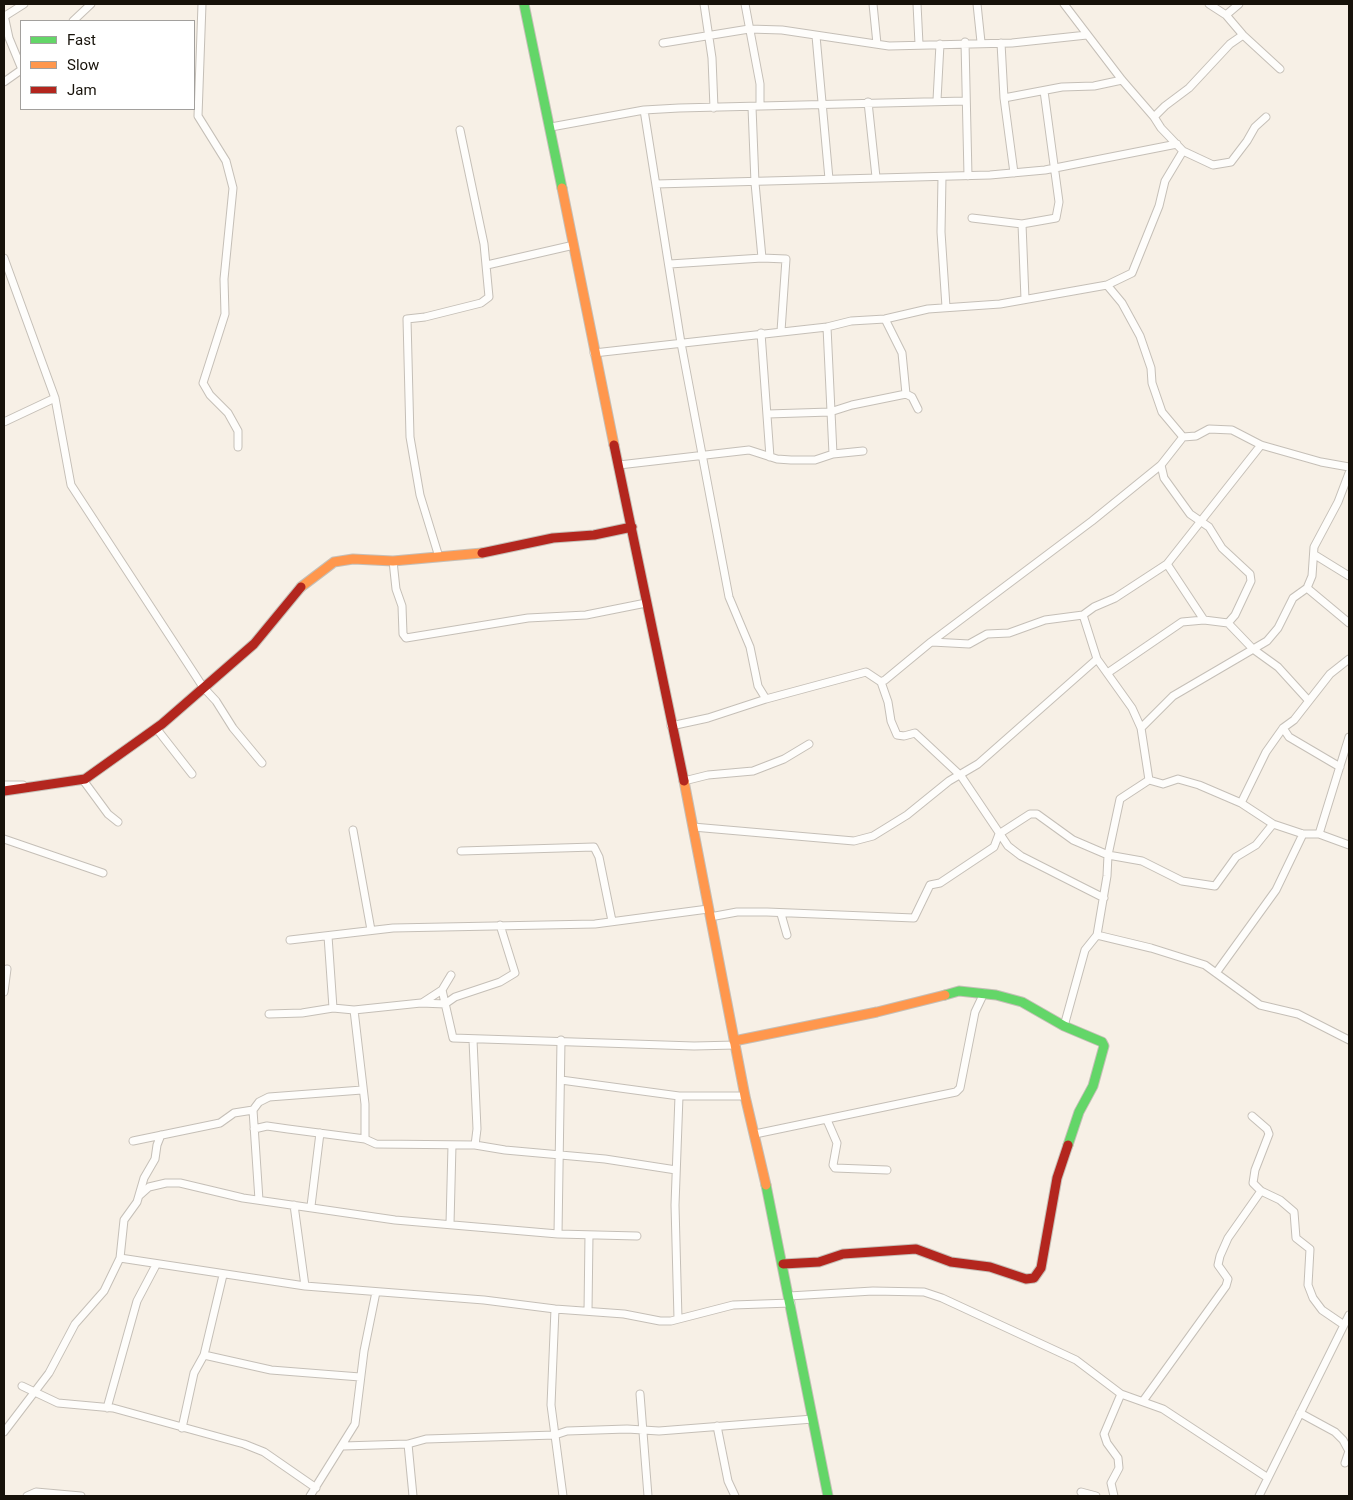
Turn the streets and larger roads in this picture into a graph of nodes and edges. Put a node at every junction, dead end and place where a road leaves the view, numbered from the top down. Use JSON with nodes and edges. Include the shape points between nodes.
{"nodes":[{"id":1,"x":24,"y":4,"type":"edge"},
{"id":2,"x":91,"y":4,"type":"edge"},
{"id":3,"x":202,"y":4,"type":"edge"},
{"id":4,"x":524,"y":4,"type":"edge"},
{"id":5,"x":704,"y":4,"type":"edge"},
{"id":6,"x":745,"y":4,"type":"edge"},
{"id":7,"x":874,"y":4,"type":"edge"},
{"id":8,"x":917,"y":4,"type":"edge"},
{"id":9,"x":977,"y":4,"type":"edge"},
{"id":10,"x":1064,"y":4,"type":"edge"},
{"id":11,"x":1209,"y":4,"type":"edge"},
{"id":12,"x":1239,"y":4,"type":"edge"},
{"id":13,"x":1226,"y":15,"type":"junction"},
{"id":14,"x":4,"y":16,"type":"edge"},
{"id":15,"x":74,"y":20,"type":"edge"},
{"id":16,"x":749,"y":29,"type":"junction"},
{"id":17,"x":1087,"y":35,"type":"junction"},
{"id":18,"x":1243,"y":35,"type":"junction"},
{"id":19,"x":708,"y":36,"type":"junction"},
{"id":20,"x":816,"y":36,"type":"junction"},
{"id":21,"x":6,"y":40,"type":"edge"},
{"id":22,"x":965,"y":42,"type":"junction"},
{"id":23,"x":981,"y":42,"type":"junction"},
{"id":24,"x":663,"y":43,"type":"dead end"},
{"id":25,"x":1001,"y":43,"type":"junction"},
{"id":26,"x":877,"y":44,"type":"junction"},
{"id":27,"x":919,"y":44,"type":"junction"},
{"id":28,"x":940,"y":44,"type":"junction"},
{"id":29,"x":20,"y":66,"type":"edge"},
{"id":30,"x":20,"y":69,"type":"edge"},
{"id":31,"x":1280,"y":69,"type":"dead end"},
{"id":32,"x":1122,"y":80,"type":"junction"},
{"id":33,"x":4,"y":82,"type":"edge"},
{"id":34,"x":1044,"y":90,"type":"junction"},
{"id":35,"x":1004,"y":98,"type":"junction"},
{"id":36,"x":937,"y":100,"type":"junction"},
{"id":37,"x":965,"y":101,"type":"junction"},
{"id":38,"x":868,"y":102,"type":"junction"},
{"id":39,"x":823,"y":103,"type":"junction"},
{"id":40,"x":760,"y":104,"type":"junction"},
{"id":41,"x":752,"y":107,"type":"junction"},
{"id":42,"x":714,"y":108,"type":"junction"},
{"id":43,"x":644,"y":110,"type":"junction"},
{"id":44,"x":1154,"y":117,"type":"junction"},
{"id":45,"x":1266,"y":117,"type":"dead end"},
{"id":46,"x":551,"y":127,"type":"junction"},
{"id":47,"x":460,"y":130,"type":"dead end"},
{"id":48,"x":1176,"y":144,"type":"junction"},
{"id":49,"x":1183,"y":151,"type":"junction"},
{"id":50,"x":1056,"y":167,"type":"junction"},
{"id":51,"x":1014,"y":173,"type":"junction"},
{"id":52,"x":942,"y":176,"type":"junction"},
{"id":53,"x":968,"y":176,"type":"junction"},
{"id":54,"x":876,"y":177,"type":"junction"},
{"id":55,"x":829,"y":179,"type":"junction"},
{"id":56,"x":755,"y":183,"type":"junction"},
{"id":57,"x":656,"y":184,"type":"junction"},
{"id":58,"x":972,"y":218,"type":"dead end"},
{"id":59,"x":1022,"y":224,"type":"junction"},
{"id":60,"x":574,"y":245,"type":"junction"},
{"id":61,"x":4,"y":258,"type":"edge"},
{"id":62,"x":762,"y":258,"type":"junction"},
{"id":63,"x":670,"y":264,"type":"junction"},
{"id":64,"x":487,"y":265,"type":"junction"},
{"id":65,"x":5,"y":267,"type":"edge"},
{"id":66,"x":1107,"y":285,"type":"junction"},
{"id":67,"x":1026,"y":298,"type":"junction"},
{"id":68,"x":946,"y":307,"type":"junction"},
{"id":69,"x":885,"y":319,"type":"junction"},
{"id":70,"x":827,"y":327,"type":"junction"},
{"id":71,"x":781,"y":331,"type":"junction"},
{"id":72,"x":761,"y":333,"type":"junction"},
{"id":73,"x":681,"y":342,"type":"junction"},
{"id":74,"x":594,"y":353,"type":"junction"},
{"id":75,"x":906,"y":394,"type":"junction"},
{"id":76,"x":55,"y":398,"type":"junction"},
{"id":77,"x":918,"y":409,"type":"dead end"},
{"id":78,"x":830,"y":412,"type":"junction"},
{"id":79,"x":768,"y":414,"type":"junction"},
{"id":80,"x":4,"y":422,"type":"edge"},
{"id":81,"x":1183,"y":437,"type":"junction"},
{"id":82,"x":1261,"y":445,"type":"junction"},
{"id":83,"x":238,"y":447,"type":"dead end"},
{"id":84,"x":863,"y":452,"type":"dead end"},
{"id":85,"x":701,"y":454,"type":"junction"},
{"id":86,"x":833,"y":454,"type":"junction"},
{"id":87,"x":770,"y":457,"type":"junction"},
{"id":88,"x":619,"y":465,"type":"junction"},
{"id":89,"x":1161,"y":465,"type":"junction"},
{"id":90,"x":1349,"y":467,"type":"edge"},
{"id":91,"x":1349,"y":473,"type":"edge"},
{"id":92,"x":1200,"y":522,"type":"junction"},
{"id":93,"x":632,"y":528,"type":"junction"},
{"id":94,"x":1315,"y":555,"type":"junction"},
{"id":95,"x":439,"y":557,"type":"junction"},
{"id":96,"x":393,"y":561,"type":"junction"},
{"id":97,"x":1167,"y":564,"type":"junction"},
{"id":98,"x":1349,"y":576,"type":"edge"},
{"id":99,"x":1307,"y":588,"type":"junction"},
{"id":100,"x":646,"y":603,"type":"junction"},
{"id":101,"x":1082,"y":615,"type":"junction"},
{"id":102,"x":1204,"y":620,"type":"junction"},
{"id":103,"x":1228,"y":623,"type":"junction"},
{"id":104,"x":1349,"y":623,"type":"edge"},
{"id":105,"x":932,"y":642,"type":"junction"},
{"id":106,"x":1253,"y":649,"type":"junction"},
{"id":107,"x":1097,"y":658,"type":"junction"},
{"id":108,"x":1349,"y":659,"type":"edge"},
{"id":109,"x":1109,"y":672,"type":"junction"},
{"id":110,"x":880,"y":682,"type":"junction"},
{"id":111,"x":203,"y":687,"type":"junction"},
{"id":112,"x":766,"y":699,"type":"junction"},
{"id":113,"x":1308,"y":700,"type":"junction"},
{"id":114,"x":671,"y":726,"type":"junction"},
{"id":115,"x":156,"y":728,"type":"junction"},
{"id":116,"x":1141,"y":728,"type":"junction"},
{"id":117,"x":1283,"y":728,"type":"junction"},
{"id":118,"x":1349,"y":737,"type":"edge"},
{"id":119,"x":809,"y":744,"type":"dead end"},
{"id":120,"x":1344,"y":763,"type":"edge"},
{"id":121,"x":262,"y":764,"type":"dead end"},
{"id":122,"x":192,"y":774,"type":"dead end"},
{"id":123,"x":961,"y":776,"type":"junction"},
{"id":124,"x":83,"y":780,"type":"junction"},
{"id":125,"x":1149,"y":780,"type":"junction"},
{"id":126,"x":684,"y":781,"type":"junction"},
{"id":127,"x":4,"y":784,"type":"edge"},
{"id":128,"x":4,"y":791,"type":"edge"},
{"id":129,"x":1241,"y":803,"type":"junction"},
{"id":130,"x":118,"y":822,"type":"dead end"},
{"id":131,"x":1273,"y":824,"type":"junction"},
{"id":132,"x":693,"y":827,"type":"junction"},
{"id":133,"x":352,"y":830,"type":"dead end"},
{"id":134,"x":1000,"y":834,"type":"junction"},
{"id":135,"x":1303,"y":834,"type":"junction"},
{"id":136,"x":1319,"y":834,"type":"junction"},
{"id":137,"x":4,"y":839,"type":"edge"},
{"id":138,"x":1349,"y":845,"type":"edge"},
{"id":139,"x":461,"y":851,"type":"dead end"},
{"id":140,"x":1108,"y":855,"type":"junction"},
{"id":141,"x":102,"y":873,"type":"dead end"},
{"id":142,"x":1104,"y":898,"type":"junction"},
{"id":143,"x":709,"y":913,"type":"junction"},
{"id":144,"x":781,"y":914,"type":"junction"},
{"id":145,"x":612,"y":921,"type":"junction"},
{"id":146,"x":500,"y":926,"type":"junction"},
{"id":147,"x":372,"y":930,"type":"junction"},
{"id":148,"x":787,"y":935,"type":"dead end"},
{"id":149,"x":1097,"y":935,"type":"junction"},
{"id":150,"x":328,"y":936,"type":"junction"},
{"id":151,"x":290,"y":940,"type":"dead end"},
{"id":152,"x":7,"y":969,"type":"dead end"},
{"id":153,"x":1216,"y":973,"type":"junction"},
{"id":154,"x":451,"y":975,"type":"dead end"},
{"id":155,"x":442,"y":990,"type":"junction"},
{"id":156,"x":4,"y":992,"type":"edge"},
{"id":157,"x":984,"y":993,"type":"junction"},
{"id":158,"x":421,"y":1003,"type":"junction"},
{"id":159,"x":445,"y":1004,"type":"junction"},
{"id":160,"x":332,"y":1008,"type":"junction"},
{"id":161,"x":354,"y":1010,"type":"junction"},
{"id":162,"x":269,"y":1014,"type":"dead end"},
{"id":163,"x":1064,"y":1026,"type":"junction"},
{"id":164,"x":473,"y":1040,"type":"junction"},
{"id":165,"x":562,"y":1040,"type":"junction"},
{"id":166,"x":1349,"y":1040,"type":"edge"},
{"id":167,"x":735,"y":1043,"type":"junction"},
{"id":168,"x":561,"y":1080,"type":"junction"},
{"id":169,"x":362,"y":1090,"type":"junction"},
{"id":170,"x":679,"y":1096,"type":"junction"},
{"id":171,"x":745,"y":1096,"type":"junction"},
{"id":172,"x":253,"y":1110,"type":"junction"},
{"id":173,"x":1252,"y":1116,"type":"dead end"},
{"id":174,"x":827,"y":1120,"type":"junction"},
{"id":175,"x":254,"y":1129,"type":"junction"},
{"id":176,"x":320,"y":1133,"type":"junction"},
{"id":177,"x":755,"y":1134,"type":"junction"},
{"id":178,"x":161,"y":1135,"type":"junction"},
{"id":179,"x":365,"y":1139,"type":"junction"},
{"id":180,"x":133,"y":1141,"type":"dead end"},
{"id":181,"x":452,"y":1145,"type":"junction"},
{"id":182,"x":475,"y":1145,"type":"junction"},
{"id":183,"x":558,"y":1153,"type":"junction"},
{"id":184,"x":676,"y":1170,"type":"junction"},
{"id":185,"x":887,"y":1170,"type":"dead end"},
{"id":186,"x":1261,"y":1191,"type":"junction"},
{"id":187,"x":139,"y":1196,"type":"junction"},
{"id":188,"x":259,"y":1200,"type":"junction"},
{"id":189,"x":294,"y":1205,"type":"junction"},
{"id":190,"x":312,"y":1206,"type":"junction"},
{"id":191,"x":450,"y":1224,"type":"junction"},
{"id":192,"x":558,"y":1234,"type":"junction"},
{"id":193,"x":589,"y":1235,"type":"junction"},
{"id":194,"x":637,"y":1236,"type":"dead end"},
{"id":195,"x":120,"y":1258,"type":"junction"},
{"id":196,"x":783,"y":1264,"type":"junction"},
{"id":197,"x":156,"y":1265,"type":"junction"},
{"id":198,"x":223,"y":1275,"type":"junction"},
{"id":199,"x":305,"y":1286,"type":"junction"},
{"id":200,"x":376,"y":1292,"type":"junction"},
{"id":201,"x":790,"y":1299,"type":"junction"},
{"id":202,"x":555,"y":1309,"type":"junction"},
{"id":203,"x":588,"y":1311,"type":"junction"},
{"id":204,"x":1349,"y":1315,"type":"edge"},
{"id":205,"x":678,"y":1319,"type":"junction"},
{"id":206,"x":1344,"y":1325,"type":"junction"},
{"id":207,"x":204,"y":1355,"type":"junction"},
{"id":208,"x":360,"y":1377,"type":"junction"},
{"id":209,"x":22,"y":1386,"type":"dead end"},
{"id":210,"x":33,"y":1393,"type":"junction"},
{"id":211,"x":640,"y":1394,"type":"dead end"},
{"id":212,"x":1121,"y":1394,"type":"junction"},
{"id":213,"x":1143,"y":1401,"type":"junction"},
{"id":214,"x":107,"y":1408,"type":"junction"},
{"id":215,"x":1300,"y":1413,"type":"junction"},
{"id":216,"x":813,"y":1419,"type":"junction"},
{"id":217,"x":717,"y":1426,"type":"junction"},
{"id":218,"x":182,"y":1428,"type":"junction"},
{"id":219,"x":642,"y":1430,"type":"junction"},
{"id":220,"x":4,"y":1432,"type":"edge"},
{"id":221,"x":555,"y":1435,"type":"junction"},
{"id":222,"x":408,"y":1444,"type":"junction"},
{"id":223,"x":344,"y":1446,"type":"junction"},
{"id":224,"x":1345,"y":1463,"type":"dead end"},
{"id":225,"x":1268,"y":1478,"type":"junction"},
{"id":226,"x":316,"y":1488,"type":"junction"},
{"id":227,"x":1081,"y":1492,"type":"dead end"},
{"id":228,"x":27,"y":1496,"type":"edge"},
{"id":229,"x":81,"y":1496,"type":"edge"},
{"id":230,"x":310,"y":1496,"type":"edge"},
{"id":231,"x":413,"y":1496,"type":"edge"},
{"id":232,"x":563,"y":1496,"type":"edge"},
{"id":233,"x":648,"y":1496,"type":"edge"},
{"id":234,"x":735,"y":1496,"type":"edge"},
{"id":235,"x":828,"y":1496,"type":"edge"},
{"id":236,"x":1096,"y":1496,"type":"edge"},
{"id":237,"x":1114,"y":1496,"type":"edge"},
{"id":238,"x":1259,"y":1496,"type":"edge"}],
"edges":[{"from":1,"to":14,"type":"street"},
{"from":2,"to":15,"type":"street"},
{"from":3,"to":83,"type":"street","via":[[198,116],[226,161],[234,188],[224,279],[225,314],[203,383],[238,431]]},
{"from":4,"to":46,"type":"street"},
{"from":5,"to":19,"type":"street"},
{"from":6,"to":16,"type":"street"},
{"from":7,"to":26,"type":"street"},
{"from":8,"to":27,"type":"street"},
{"from":9,"to":23,"type":"street"},
{"from":10,"to":17,"type":"street"},
{"from":11,"to":13,"type":"street"},
{"from":12,"to":13,"type":"street"},
{"from":13,"to":18,"type":"street"},
{"from":14,"to":21,"type":"street"},
{"from":16,"to":19,"type":"street"},
{"from":16,"to":20,"type":"street"},
{"from":16,"to":40,"type":"street","via":[[760,84]]},
{"from":17,"to":25,"type":"street"},
{"from":17,"to":32,"type":"street"},
{"from":18,"to":31,"type":"street"},
{"from":18,"to":44,"type":"street"},
{"from":19,"to":24,"type":"street"},
{"from":19,"to":42,"type":"street"},
{"from":20,"to":26,"type":"street"},
{"from":20,"to":39,"type":"street"},
{"from":21,"to":29,"type":"street"},
{"from":22,"to":23,"type":"street"},
{"from":22,"to":28,"type":"street"},
{"from":22,"to":37,"type":"street"},
{"from":23,"to":25,"type":"street"},
{"from":25,"to":35,"type":"street"},
{"from":26,"to":27,"type":"street"},
{"from":27,"to":28,"type":"street"},
{"from":28,"to":36,"type":"street"},
{"from":30,"to":33,"type":"street"},
{"from":32,"to":34,"type":"street"},
{"from":32,"to":44,"type":"street"},
{"from":34,"to":35,"type":"street"},
{"from":34,"to":50,"type":"street"},
{"from":35,"to":51,"type":"street"},
{"from":36,"to":37,"type":"street"},
{"from":36,"to":38,"type":"street"},
{"from":37,"to":53,"type":"street"},
{"from":38,"to":39,"type":"street"},
{"from":38,"to":54,"type":"street"},
{"from":39,"to":40,"type":"street"},
{"from":39,"to":55,"type":"street"},
{"from":40,"to":41,"type":"street"},
{"from":41,"to":42,"type":"street"},
{"from":41,"to":56,"type":"street"},
{"from":42,"to":43,"type":"street"},
{"from":43,"to":46,"type":"street"},
{"from":43,"to":57,"type":"street"},
{"from":44,"to":48,"type":"street"},
{"from":45,"to":49,"type":"street","via":[[1255,127],[1231,162],[1213,165]]},
{"from":46,"to":60,"type":"street"},
{"from":47,"to":64,"type":"street"},
{"from":48,"to":49,"type":"street"},
{"from":48,"to":50,"type":"street"},
{"from":49,"to":66,"type":"street","via":[[1165,181],[1159,206],[1132,273]]},
{"from":50,"to":51,"type":"street"},
{"from":50,"to":59,"type":"street","via":[[1059,202],[1056,218]]},
{"from":51,"to":53,"type":"street"},
{"from":52,"to":53,"type":"street"},
{"from":52,"to":54,"type":"street"},
{"from":52,"to":68,"type":"street","via":[[941,232]]},
{"from":54,"to":55,"type":"street"},
{"from":55,"to":56,"type":"street"},
{"from":56,"to":57,"type":"street"},
{"from":56,"to":62,"type":"street"},
{"from":57,"to":63,"type":"street"},
{"from":58,"to":59,"type":"street"},
{"from":59,"to":67,"type":"street"},
{"from":60,"to":64,"type":"street"},
{"from":60,"to":74,"type":"street"},
{"from":61,"to":65,"type":"street"},
{"from":62,"to":63,"type":"street"},
{"from":62,"to":71,"type":"street","via":[[786,259]]},
{"from":63,"to":73,"type":"street"},
{"from":64,"to":95,"type":"street","via":[[489,297],[481,303],[407,319],[410,436],[420,495]]},
{"from":65,"to":76,"type":"street"},
{"from":66,"to":67,"type":"street"},
{"from":66,"to":81,"type":"street","via":[[1122,303],[1140,336],[1162,412]]},
{"from":67,"to":68,"type":"street","via":[[1000,304]]},
{"from":68,"to":69,"type":"street"},
{"from":69,"to":70,"type":"street","via":[[851,321]]},
{"from":69,"to":75,"type":"street","via":[[902,353]]},
{"from":70,"to":71,"type":"street"},
{"from":70,"to":78,"type":"street"},
{"from":71,"to":72,"type":"street"},
{"from":72,"to":73,"type":"street"},
{"from":72,"to":79,"type":"street"},
{"from":73,"to":74,"type":"street"},
{"from":73,"to":85,"type":"street"},
{"from":74,"to":88,"type":"street"},
{"from":75,"to":77,"type":"street","via":[[912,397]]},
{"from":75,"to":78,"type":"street"},
{"from":76,"to":80,"type":"street"},
{"from":76,"to":111,"type":"street","via":[[71,486]]},
{"from":78,"to":79,"type":"street"},
{"from":78,"to":86,"type":"street"},
{"from":79,"to":87,"type":"street"},
{"from":81,"to":82,"type":"street","via":[[1196,436],[1210,428],[1232,430]]},
{"from":81,"to":89,"type":"street"},
{"from":82,"to":90,"type":"street"},
{"from":82,"to":92,"type":"street"},
{"from":84,"to":86,"type":"street"},
{"from":85,"to":87,"type":"street","via":[[749,450]]},
{"from":85,"to":88,"type":"street"},
{"from":85,"to":112,"type":"street","via":[[730,597],[750,647],[758,686]]},
{"from":86,"to":87,"type":"street","via":[[815,460]]},
{"from":88,"to":93,"type":"street"},
{"from":89,"to":92,"type":"street","via":[[1164,478],[1190,514]]},
{"from":89,"to":105,"type":"street"},
{"from":91,"to":94,"type":"street","via":[[1314,547]]},
{"from":92,"to":97,"type":"street"},
{"from":92,"to":103,"type":"street","via":[[1209,527],[1230,556],[1250,574],[1251,581],[1244,600]]},
{"from":93,"to":95,"type":"street","via":[[553,538],[490,552]]},
{"from":93,"to":100,"type":"street"},
{"from":94,"to":98,"type":"street"},
{"from":94,"to":99,"type":"street"},
{"from":95,"to":96,"type":"street"},
{"from":96,"to":100,"type":"street","via":[[406,638],[528,618],[586,615]]},
{"from":96,"to":111,"type":"street","via":[[353,559],[334,562],[322,569],[296,592],[254,644]]},
{"from":97,"to":101,"type":"street","via":[[1116,598]]},
{"from":97,"to":102,"type":"street"},
{"from":99,"to":104,"type":"street"},
{"from":99,"to":106,"type":"street","via":[[1293,598],[1278,628],[1267,641]]},
{"from":100,"to":114,"type":"street"},
{"from":101,"to":105,"type":"street","via":[[1045,620],[1010,633],[987,634],[968,644]]},
{"from":101,"to":107,"type":"street"},
{"from":102,"to":103,"type":"street"},
{"from":102,"to":109,"type":"street","via":[[1182,622]]},
{"from":103,"to":106,"type":"street"},
{"from":105,"to":110,"type":"street"},
{"from":106,"to":113,"type":"street","via":[[1278,667]]},
{"from":106,"to":116,"type":"street","via":[[1174,696]]},
{"from":107,"to":109,"type":"street"},
{"from":107,"to":123,"type":"street"},
{"from":108,"to":113,"type":"street","via":[[1330,674]]},
{"from":109,"to":116,"type":"street"},
{"from":110,"to":112,"type":"street","via":[[866,672]]},
{"from":110,"to":123,"type":"street","via":[[898,735],[915,733]]},
{"from":111,"to":115,"type":"street"},
{"from":111,"to":121,"type":"street"},
{"from":112,"to":114,"type":"street"},
{"from":113,"to":117,"type":"street","via":[[1294,720]]},
{"from":114,"to":126,"type":"street"},
{"from":115,"to":122,"type":"street"},
{"from":115,"to":124,"type":"street"},
{"from":116,"to":125,"type":"street"},
{"from":117,"to":120,"type":"street","via":[[1289,738]]},
{"from":117,"to":129,"type":"street","via":[[1266,752]]},
{"from":118,"to":120,"type":"street"},
{"from":119,"to":126,"type":"street","via":[[784,759],[753,771]]},
{"from":120,"to":136,"type":"street"},
{"from":123,"to":132,"type":"street","via":[[949,781],[887,828],[854,841]]},
{"from":123,"to":134,"type":"street"},
{"from":124,"to":128,"type":"street"},
{"from":124,"to":130,"type":"street","via":[[108,814]]},
{"from":125,"to":129,"type":"street","via":[[1163,784],[1178,779]]},
{"from":125,"to":140,"type":"street","via":[[1120,799]]},
{"from":126,"to":132,"type":"street"},
{"from":127,"to":128,"type":"street","via":[[40,785]]},
{"from":129,"to":131,"type":"street"},
{"from":131,"to":135,"type":"street"},
{"from":131,"to":140,"type":"street","via":[[1256,845],[1236,858],[1215,886],[1182,881],[1142,861]]},
{"from":132,"to":143,"type":"street"},
{"from":133,"to":147,"type":"street"},
{"from":134,"to":140,"type":"street","via":[[1030,814],[1036,814],[1073,840]]},
{"from":134,"to":142,"type":"street","via":[[1021,856]]},
{"from":134,"to":144,"type":"street","via":[[994,847],[940,883],[930,884],[914,918]]},
{"from":135,"to":136,"type":"street"},
{"from":135,"to":153,"type":"street","via":[[1276,890]]},
{"from":136,"to":138,"type":"street"},
{"from":137,"to":141,"type":"street"},
{"from":139,"to":145,"type":"street","via":[[594,847]]},
{"from":140,"to":142,"type":"street"},
{"from":142,"to":149,"type":"street"},
{"from":143,"to":144,"type":"street"},
{"from":143,"to":145,"type":"street"},
{"from":143,"to":167,"type":"street"},
{"from":144,"to":148,"type":"street"},
{"from":145,"to":146,"type":"street"},
{"from":146,"to":147,"type":"street"},
{"from":146,"to":159,"type":"street","via":[[516,973]]},
{"from":147,"to":150,"type":"street"},
{"from":149,"to":153,"type":"street","via":[[1206,965]]},
{"from":149,"to":163,"type":"street","via":[[1085,950]]},
{"from":150,"to":151,"type":"street"},
{"from":150,"to":160,"type":"street"},
{"from":152,"to":156,"type":"street"},
{"from":153,"to":166,"type":"street","via":[[1260,1005],[1298,1014]]},
{"from":154,"to":155,"type":"street"},
{"from":155,"to":158,"type":"street"},
{"from":155,"to":159,"type":"street"},
{"from":157,"to":163,"type":"street","via":[[1022,1002]]},
{"from":157,"to":167,"type":"street","via":[[958,991]]},
{"from":157,"to":174,"type":"street","via":[[975,1012],[960,1088],[956,1092]]},
{"from":158,"to":159,"type":"street"},
{"from":158,"to":161,"type":"street"},
{"from":159,"to":164,"type":"street","via":[[453,1038]]},
{"from":160,"to":161,"type":"street"},
{"from":160,"to":162,"type":"street"},
{"from":161,"to":169,"type":"street"},
{"from":163,"to":196,"type":"street","via":[[1102,1042],[1104,1046],[1093,1086],[1079,1112],[1057,1178],[1038,1275],[1026,1279],[990,1267],[951,1262],[916,1250],[843,1254],[819,1262]]},
{"from":164,"to":165,"type":"street"},
{"from":164,"to":182,"type":"street"},
{"from":165,"to":167,"type":"street","via":[[694,1046]]},
{"from":165,"to":168,"type":"street"},
{"from":167,"to":171,"type":"street"},
{"from":168,"to":170,"type":"street"},
{"from":168,"to":183,"type":"street"},
{"from":169,"to":172,"type":"street","via":[[270,1097],[259,1102]]},
{"from":169,"to":179,"type":"street"},
{"from":170,"to":171,"type":"street"},
{"from":170,"to":184,"type":"street"},
{"from":171,"to":177,"type":"street"},
{"from":172,"to":175,"type":"street"},
{"from":172,"to":178,"type":"street","via":[[234,1113],[220,1123]]},
{"from":173,"to":186,"type":"street","via":[[1269,1134],[1253,1180]]},
{"from":174,"to":177,"type":"street"},
{"from":174,"to":185,"type":"street","via":[[837,1143],[835,1168]]},
{"from":175,"to":176,"type":"street","via":[[267,1126]]},
{"from":175,"to":188,"type":"street"},
{"from":176,"to":179,"type":"street"},
{"from":176,"to":190,"type":"street"},
{"from":177,"to":196,"type":"street"},
{"from":178,"to":180,"type":"street"},
{"from":178,"to":187,"type":"street","via":[[156,1158],[144,1178]]},
{"from":179,"to":181,"type":"street","via":[[376,1144]]},
{"from":181,"to":182,"type":"street"},
{"from":181,"to":191,"type":"street"},
{"from":182,"to":183,"type":"street"},
{"from":183,"to":184,"type":"street"},
{"from":183,"to":192,"type":"street"},
{"from":184,"to":205,"type":"street"},
{"from":186,"to":206,"type":"street","via":[[1280,1200],[1294,1212],[1296,1238],[1310,1249],[1308,1285],[1313,1298],[1322,1310]]},
{"from":186,"to":213,"type":"street","via":[[1228,1238],[1220,1256],[1218,1265],[1228,1279],[1226,1286]]},
{"from":187,"to":188,"type":"street","via":[[149,1187],[180,1183]]},
{"from":187,"to":195,"type":"street","via":[[124,1220]]},
{"from":188,"to":189,"type":"street"},
{"from":189,"to":190,"type":"street"},
{"from":189,"to":199,"type":"street"},
{"from":190,"to":191,"type":"street","via":[[395,1220]]},
{"from":191,"to":192,"type":"street"},
{"from":192,"to":193,"type":"street"},
{"from":193,"to":194,"type":"street"},
{"from":193,"to":203,"type":"street"},
{"from":195,"to":197,"type":"street"},
{"from":195,"to":210,"type":"street","via":[[104,1290],[75,1324],[49,1372]]},
{"from":196,"to":201,"type":"street"},
{"from":197,"to":198,"type":"street"},
{"from":197,"to":214,"type":"street","via":[[137,1301]]},
{"from":198,"to":199,"type":"street"},
{"from":198,"to":207,"type":"street"},
{"from":199,"to":200,"type":"street"},
{"from":200,"to":202,"type":"street"},
{"from":200,"to":208,"type":"street"},
{"from":201,"to":205,"type":"street","via":[[734,1305]]},
{"from":201,"to":212,"type":"street","via":[[873,1290],[924,1292],[1076,1360]]},
{"from":201,"to":216,"type":"street"},
{"from":202,"to":203,"type":"street"},
{"from":202,"to":221,"type":"street","via":[[551,1405]]},
{"from":203,"to":205,"type":"street","via":[[660,1321]]},
{"from":204,"to":206,"type":"street"},
{"from":206,"to":215,"type":"street"},
{"from":207,"to":208,"type":"street","via":[[271,1370]]},
{"from":207,"to":218,"type":"street","via":[[194,1373]]},
{"from":208,"to":223,"type":"street","via":[[355,1424]]},
{"from":209,"to":210,"type":"street"},
{"from":210,"to":214,"type":"street","via":[[58,1403]]},
{"from":210,"to":220,"type":"street"},
{"from":211,"to":219,"type":"street"},
{"from":212,"to":213,"type":"street"},
{"from":212,"to":237,"type":"street","via":[[1104,1434],[1106,1443],[1118,1458],[1119,1468],[1111,1483]]},
{"from":213,"to":225,"type":"street","via":[[1178,1418]]},
{"from":214,"to":218,"type":"street","via":[[152,1417]]},
{"from":215,"to":224,"type":"street","via":[[1335,1432],[1343,1440],[1349,1451]]},
{"from":215,"to":225,"type":"street"},
{"from":216,"to":217,"type":"street"},
{"from":216,"to":235,"type":"street"},
{"from":217,"to":219,"type":"street"},
{"from":217,"to":234,"type":"street","via":[[728,1481]]},
{"from":218,"to":226,"type":"street","via":[[264,1452]]},
{"from":219,"to":221,"type":"street","via":[[566,1431]]},
{"from":219,"to":233,"type":"street"},
{"from":221,"to":222,"type":"street","via":[[426,1439]]},
{"from":221,"to":232,"type":"street"},
{"from":222,"to":223,"type":"street"},
{"from":222,"to":231,"type":"street"},
{"from":223,"to":226,"type":"street"},
{"from":225,"to":238,"type":"street"},
{"from":226,"to":230,"type":"street"},
{"from":227,"to":236,"type":"street"},
{"from":228,"to":229,"type":"street","via":[[36,1492]]}]}
